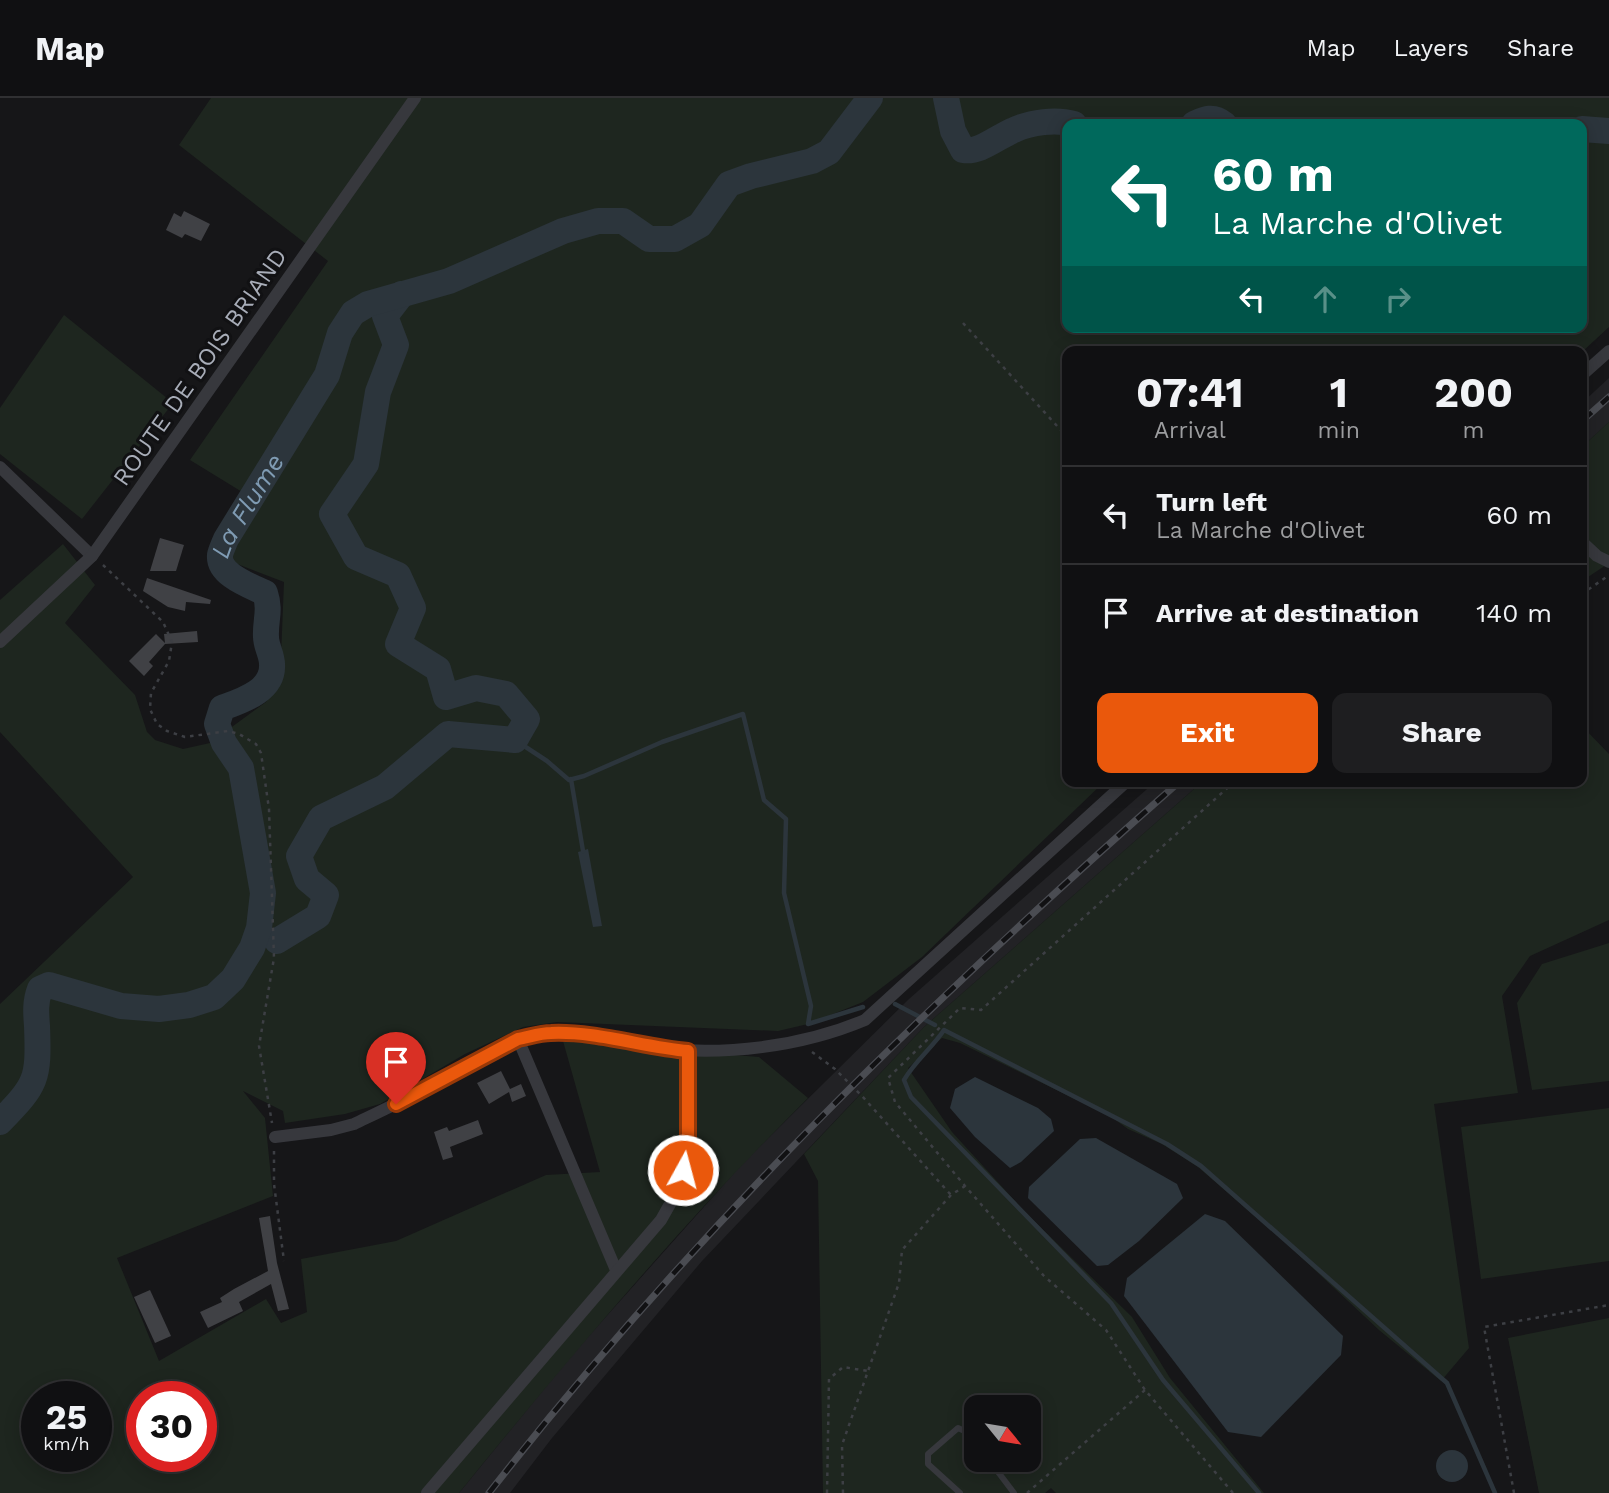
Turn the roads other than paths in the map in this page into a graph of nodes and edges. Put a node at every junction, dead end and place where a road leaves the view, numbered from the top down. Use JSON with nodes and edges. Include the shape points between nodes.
{"nodes":[{"id":1,"x":415,"y":98,"type":"edge"},
{"id":2,"x":1609,"y":351,"type":"edge"},
{"id":3,"x":1587,"y":371,"type":"edge"},
{"id":4,"x":0,"y":467,"type":"edge"},
{"id":5,"x":1587,"y":547,"type":"edge"},
{"id":6,"x":92,"y":556,"type":"junction"},
{"id":7,"x":1609,"y":562,"type":"edge"},
{"id":8,"x":0,"y":642,"type":"edge"},
{"id":9,"x":1121,"y":787,"type":"edge"},
{"id":10,"x":518,"y":1039,"type":"junction"},
{"id":11,"x":688,"y":1051,"type":"junction"},
{"id":12,"x":275,"y":1137,"type":"road end"},
{"id":13,"x":616,"y":1270,"type":"junction"},
{"id":14,"x":964,"y":1431,"type":"edge"},
{"id":15,"x":998,"y":1472,"type":"edge"},
{"id":16,"x":1012,"y":1490,"type":"edge"},
{"id":17,"x":427,"y":1493,"type":"edge"},
{"id":18,"x":960,"y":1493,"type":"edge"},
{"id":19,"x":1004,"y":1493,"type":"edge"}],
"edges":[{"from":1,"to":6,"type":"street","name":"ROUTE DE BOIS BRIAND"},
{"from":2,"to":3,"type":"street"},
{"from":4,"to":6,"type":"street"},
{"from":5,"to":7,"type":"street"},
{"from":6,"to":8,"type":"street","name":"ROUTE DE BOIS BRIAND"},
{"from":9,"to":11,"type":"street","via":[[865,1020],[801,1040]]},
{"from":10,"to":11,"type":"street","via":[[550,1033],[583,1035]]},
{"from":10,"to":12,"type":"street","via":[[354,1124]]},
{"from":10,"to":13,"type":"street"},
{"from":11,"to":13,"type":"street","via":[[688,1152],[679,1188],[661,1220]]},
{"from":13,"to":17,"type":"street"},
{"from":14,"to":18,"type":"lane","via":[[958,1428],[928,1454],[928,1464]]},
{"from":15,"to":16,"type":"lane"},
{"from":16,"to":19,"type":"lane"}]}
